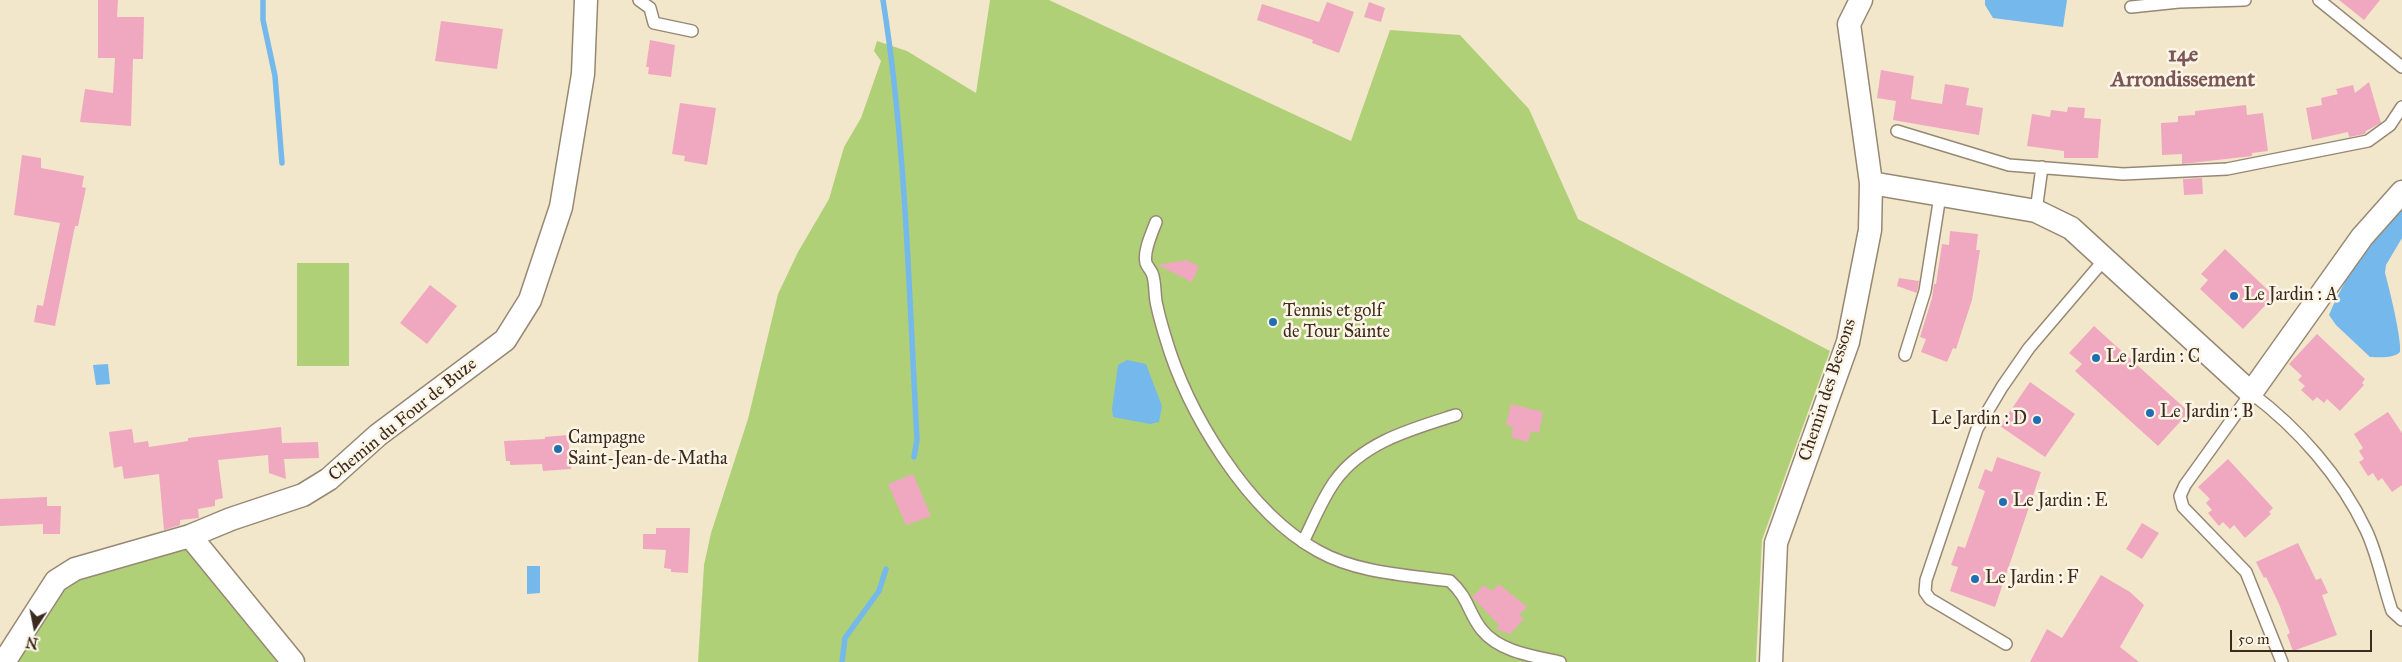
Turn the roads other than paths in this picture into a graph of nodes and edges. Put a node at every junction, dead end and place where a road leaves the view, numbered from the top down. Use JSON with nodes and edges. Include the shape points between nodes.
{"nodes":[{"id":1,"x":586,"y":0,"type":"edge"},
{"id":2,"x":639,"y":0,"type":"edge"},
{"id":3,"x":1861,"y":0,"type":"edge"},
{"id":4,"x":2245,"y":0,"type":"edge"},
{"id":5,"x":2319,"y":0,"type":"edge"},
{"id":6,"x":2130,"y":7,"type":"dead end"},
{"id":7,"x":692,"y":31,"type":"dead end"},
{"id":8,"x":2402,"y":67,"type":"edge"},
{"id":9,"x":2402,"y":107,"type":"edge"},
{"id":10,"x":1897,"y":131,"type":"dead end"},
{"id":11,"x":2042,"y":167,"type":"junction"},
{"id":12,"x":1871,"y":183,"type":"junction"},
{"id":13,"x":2402,"y":192,"type":"edge"},
{"id":14,"x":1940,"y":196,"type":"junction"},
{"id":15,"x":2036,"y":211,"type":"junction"},
{"id":16,"x":1156,"y":222,"type":"dead end"},
{"id":17,"x":2104,"y":260,"type":"junction"},
{"id":18,"x":1905,"y":355,"type":"dead end"},
{"id":19,"x":2251,"y":393,"type":"junction"},
{"id":20,"x":1456,"y":415,"type":"dead end"},
{"id":21,"x":190,"y":536,"type":"junction"},
{"id":22,"x":1303,"y":542,"type":"junction"},
{"id":23,"x":2402,"y":620,"type":"edge"},
{"id":24,"x":2006,"y":644,"type":"dead end"},
{"id":25,"x":4,"y":662,"type":"edge"},
{"id":26,"x":293,"y":662,"type":"edge"},
{"id":27,"x":1560,"y":662,"type":"edge"},
{"id":28,"x":1771,"y":662,"type":"edge"},
{"id":29,"x":2282,"y":662,"type":"edge"}],
"edges":[{"from":1,"to":21,"type":"street","name":"Chemin du Four de Buze","via":[[583,74],[561,207],[530,300],[516,326],[505,340],[378,435],[329,479],[303,495],[230,518]]},
{"from":2,"to":7,"type":"lane","via":[[650,8],[654,23]]},
{"from":3,"to":12,"type":"street","name":"Chemin des Bessons","via":[[1849,24]]},
{"from":4,"to":6,"type":"lane"},
{"from":5,"to":8,"type":"lane"},
{"from":9,"to":11,"type":"lane","via":[[2390,125],[2368,141],[2228,169],[2123,174]]},
{"from":10,"to":11,"type":"lane","via":[[2009,164]]},
{"from":11,"to":15,"type":"lane"},
{"from":12,"to":14,"type":"street"},
{"from":12,"to":28,"type":"street","name":"Chemin des Bessons","via":[[1870,230],[1848,342],[1776,542]]},
{"from":13,"to":19,"type":"street","via":[[2362,237]]},
{"from":14,"to":15,"type":"street"},
{"from":14,"to":18,"type":"lane","via":[[1925,291]]},
{"from":15,"to":17,"type":"street","via":[[2071,228]]},
{"from":16,"to":22,"type":"lane","via":[[1146,262],[1152,273],[1156,306],[1176,368],[1210,434],[1240,482],[1282,527]]},
{"from":17,"to":19,"type":"street"},
{"from":17,"to":24,"type":"lane","via":[[2029,348],[1977,429],[1926,580],[1925,592],[1930,599]]},
{"from":19,"to":23,"type":"lane","via":[[2268,405],[2315,451],[2345,496],[2367,532],[2392,611]]},
{"from":19,"to":29,"type":"lane","via":[[2185,484],[2180,496],[2183,507],[2246,572]]},
{"from":20,"to":22,"type":"lane","via":[[1385,440],[1354,458],[1334,482]]},
{"from":21,"to":25,"type":"street","name":"Chemin du Four de Buze","via":[[76,570],[56,582]]},
{"from":21,"to":26,"type":"street"},
{"from":22,"to":27,"type":"lane","via":[[1355,567],[1450,581],[1462,591],[1482,629],[1496,642],[1516,652]]}]}
